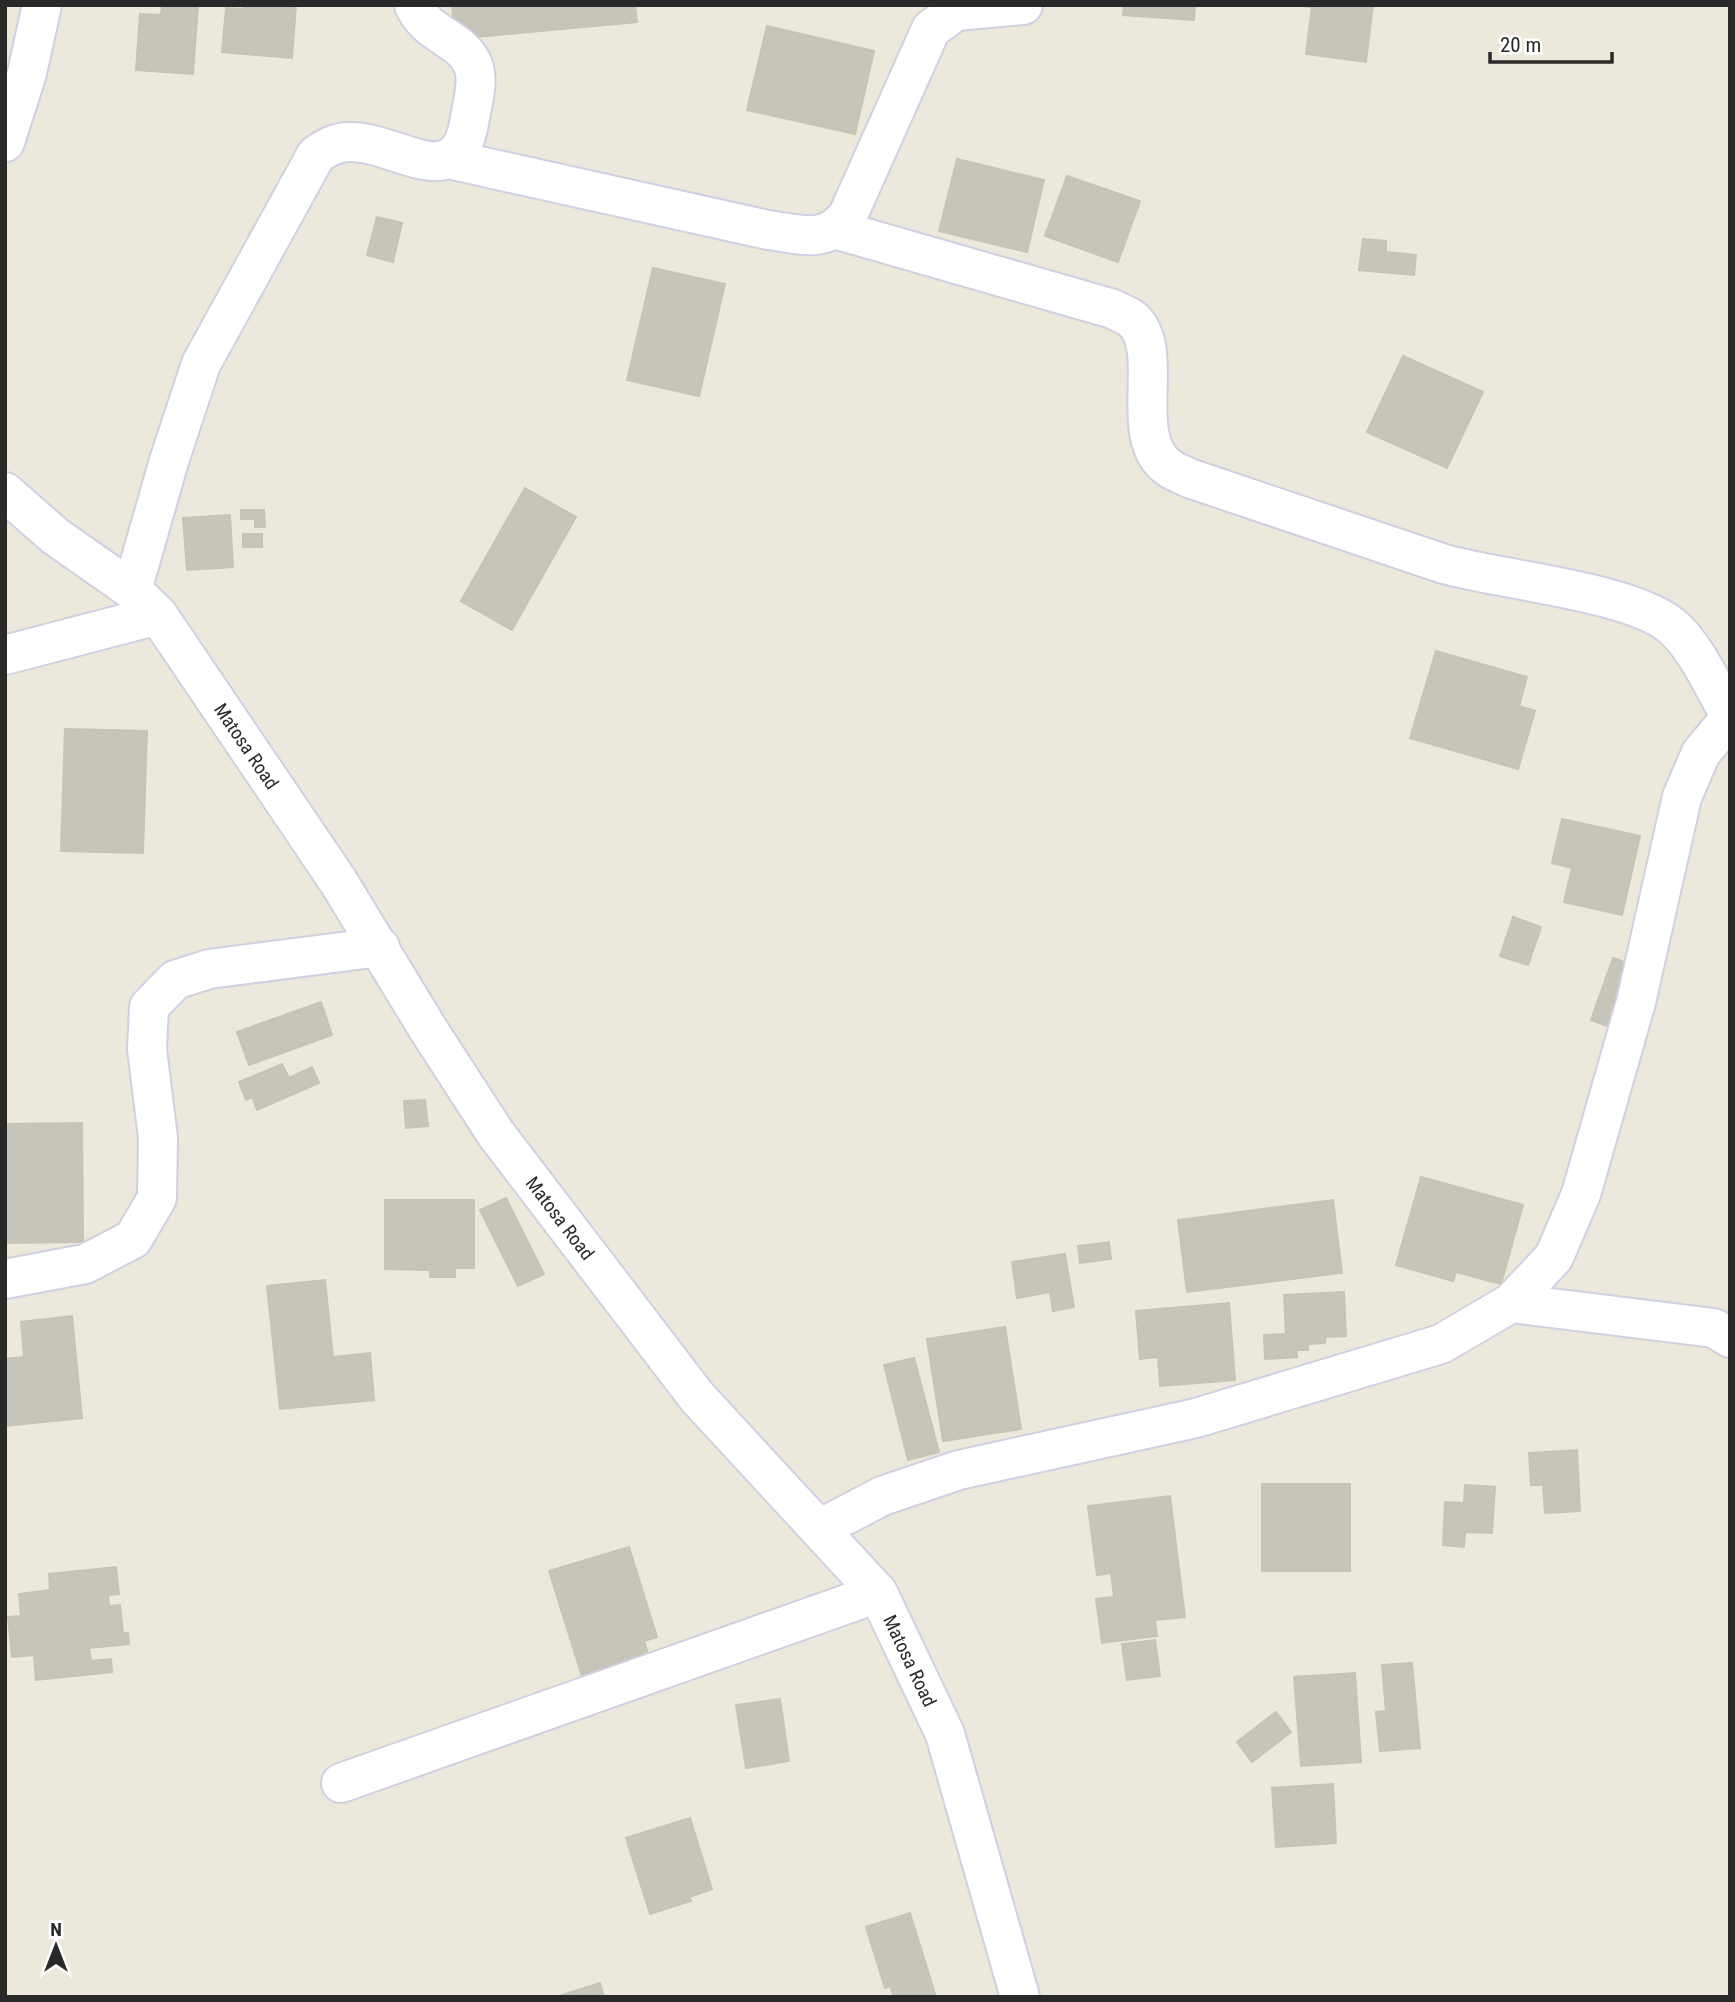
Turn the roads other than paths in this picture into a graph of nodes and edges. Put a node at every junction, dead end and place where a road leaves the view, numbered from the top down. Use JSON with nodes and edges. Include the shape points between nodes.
{"nodes":[{"id":1,"x":42,"y":5,"type":"edge"},
{"id":2,"x":414,"y":5,"type":"edge"},
{"id":3,"x":1023,"y":5,"type":"edge"},
{"id":4,"x":5,"y":142,"type":"edge"},
{"id":5,"x":448,"y":159,"type":"junction"},
{"id":6,"x":838,"y":230,"type":"junction"},
{"id":7,"x":5,"y":492,"type":"edge"},
{"id":8,"x":145,"y":603,"type":"junction"},
{"id":9,"x":5,"y":655,"type":"edge"},
{"id":10,"x":1730,"y":717,"type":"edge"},
{"id":11,"x":380,"y":947,"type":"junction"},
{"id":12,"x":5,"y":1279,"type":"edge"},
{"id":13,"x":1511,"y":1303,"type":"junction"},
{"id":14,"x":1730,"y":1338,"type":"edge"},
{"id":15,"x":821,"y":1528,"type":"junction"},
{"id":16,"x":878,"y":1593,"type":"junction"},
{"id":17,"x":341,"y":1783,"type":"dead end"},
{"id":18,"x":1020,"y":1997,"type":"edge"}],
"edges":[{"from":1,"to":4,"type":"street"},
{"from":2,"to":5,"type":"street","via":[[428,27],[466,52],[476,79],[468,135],[463,147]]},
{"from":3,"to":6,"type":"street","via":[[956,11],[931,29]]},
{"from":5,"to":6,"type":"street","via":[[768,230],[814,236]]},
{"from":5,"to":8,"type":"street","via":[[434,163],[348,142],[316,155],[201,364],[169,461]]},
{"from":6,"to":10,"type":"street","via":[[1112,309],[1133,320],[1144,341],[1149,433],[1168,467],[1444,564],[1602,597],[1648,612],[1674,628],[1693,651]]},
{"from":7,"to":8,"type":"street","name":"Matosa Road"},
{"from":8,"to":9,"type":"street"},
{"from":8,"to":11,"type":"street","name":"Matosa Road","via":[[277,789]]},
{"from":10,"to":13,"type":"street","via":[[1701,753],[1682,797],[1636,1002],[1581,1194],[1554,1257]]},
{"from":11,"to":12,"type":"street","via":[[209,969],[175,980],[149,1007],[147,1049],[158,1138],[157,1198],[133,1239],[85,1264]]},
{"from":11,"to":15,"type":"street","name":"Matosa Road","via":[[496,1134],[697,1397]]},
{"from":13,"to":14,"type":"street","via":[[1714,1328]]},
{"from":13,"to":15,"type":"street","via":[[1441,1344],[1196,1418],[959,1470],[882,1496]]},
{"from":15,"to":16,"type":"street","name":"Matosa Road"},
{"from":16,"to":17,"type":"street"},
{"from":16,"to":18,"type":"street","name":"Matosa Road","via":[[945,1734]]}]}
